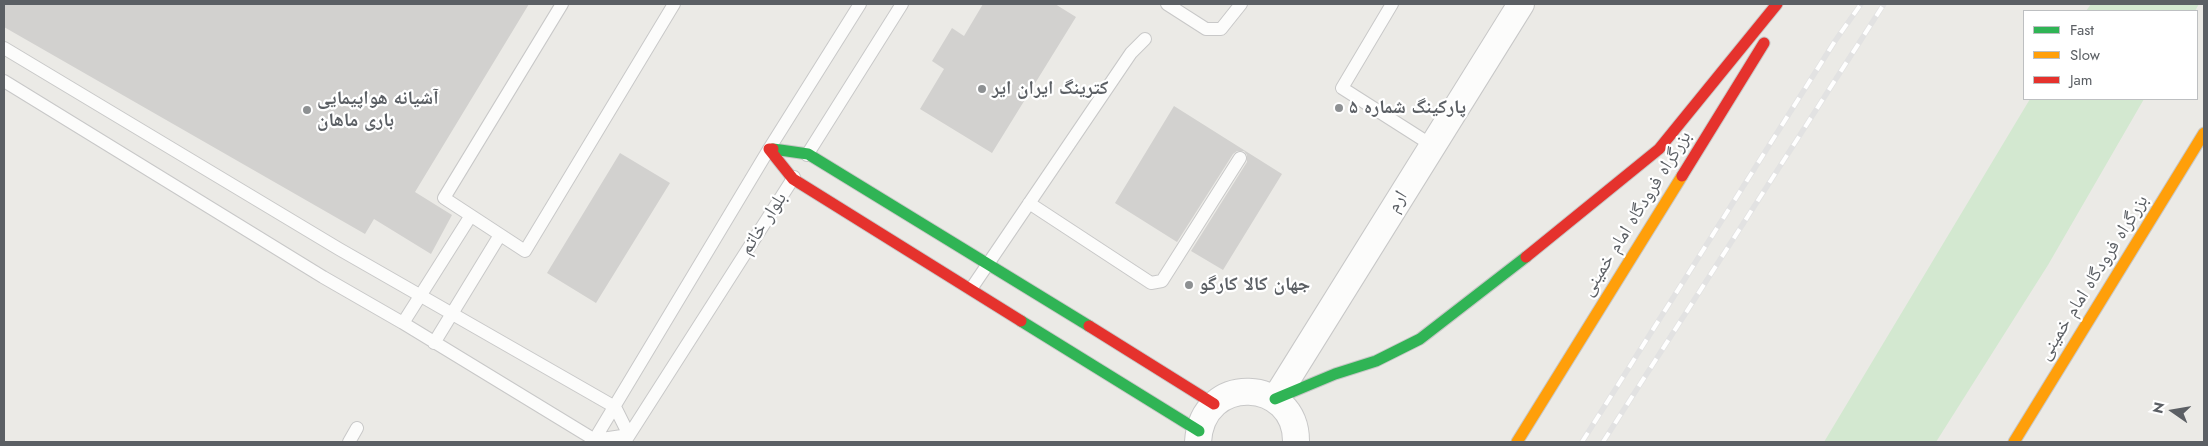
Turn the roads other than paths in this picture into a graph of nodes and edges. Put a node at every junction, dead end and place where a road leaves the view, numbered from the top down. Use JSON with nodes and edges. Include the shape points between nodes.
{"nodes":[{"id":1,"x":562,"y":4,"type":"edge"},
{"id":2,"x":674,"y":4,"type":"edge"},
{"id":3,"x":860,"y":4,"type":"edge"},
{"id":4,"x":902,"y":4,"type":"edge"},
{"id":5,"x":1170,"y":4,"type":"edge"},
{"id":6,"x":1241,"y":4,"type":"edge"},
{"id":7,"x":1392,"y":4,"type":"edge"},
{"id":8,"x":1521,"y":4,"type":"edge"},
{"id":9,"x":1777,"y":4,"type":"edge"},
{"id":10,"x":1788,"y":4,"type":"edge"},
{"id":11,"x":1145,"y":39,"type":"dead end"},
{"id":12,"x":4,"y":48,"type":"edge"},
{"id":13,"x":4,"y":81,"type":"edge"},
{"id":14,"x":2204,"y":133,"type":"edge"},
{"id":15,"x":1433,"y":146,"type":"junction"},
{"id":16,"x":769,"y":149,"type":"junction"},
{"id":17,"x":808,"y":154,"type":"junction"},
{"id":18,"x":1240,"y":158,"type":"dead end"},
{"id":19,"x":792,"y":179,"type":"junction"},
{"id":20,"x":1029,"y":203,"type":"junction"},
{"id":21,"x":470,"y":217,"type":"junction"},
{"id":22,"x":500,"y":235,"type":"junction"},
{"id":23,"x":989,"y":263,"type":"junction"},
{"id":24,"x":971,"y":289,"type":"junction"},
{"id":25,"x":420,"y":295,"type":"junction"},
{"id":26,"x":453,"y":314,"type":"junction"},
{"id":27,"x":403,"y":323,"type":"junction"},
{"id":28,"x":434,"y":343,"type":"junction"},
{"id":29,"x":1275,"y":399,"type":"junction"},
{"id":30,"x":1214,"y":404,"type":"junction"},
{"id":31,"x":615,"y":407,"type":"junction"},
{"id":32,"x":357,"y":428,"type":"dead end"},
{"id":33,"x":1198,"y":437,"type":"edge"},
{"id":34,"x":627,"y":439,"type":"edge"},
{"id":35,"x":594,"y":441,"type":"edge"},
{"id":36,"x":349,"y":442,"type":"edge"},
{"id":37,"x":1296,"y":442,"type":"edge"},
{"id":38,"x":1517,"y":442,"type":"edge"},
{"id":39,"x":2014,"y":442,"type":"edge"}],
"edges":[{"from":1,"to":21,"type":"lane","via":[[444,198]]},
{"from":2,"to":22,"type":"lane","via":[[525,251]]},
{"from":3,"to":16,"type":"lane","name":"بلوار خاتم"},
{"from":4,"to":17,"type":"lane","name":"بلوار خاتم"},
{"from":5,"to":6,"type":"lane","via":[[1206,29],[1221,29]]},
{"from":7,"to":15,"type":"lane","via":[[1342,88]]},
{"from":8,"to":15,"type":"street","name":"ارم"},
{"from":9,"to":29,"type":"main road","via":[[1659,149],[1553,236],[1420,339],[1376,361]]},
{"from":10,"to":38,"type":"main road","name":"بزرگراه فرودگاه امام خمینی"},
{"from":11,"to":20,"type":"lane","via":[[1131,53]]},
{"from":12,"to":25,"type":"lane"},
{"from":13,"to":27,"type":"lane"},
{"from":14,"to":39,"type":"main road","name":"بزرگراه فرودگاه امام خمینی"},
{"from":15,"to":29,"type":"street","name":"ارم"},
{"from":16,"to":17,"type":"main road"},
{"from":16,"to":19,"type":"main road"},
{"from":16,"to":31,"type":"lane","name":"بلوار خاتم"},
{"from":17,"to":19,"type":"lane","name":"بلوار خاتم"},
{"from":17,"to":23,"type":"main road"},
{"from":18,"to":20,"type":"lane","via":[[1162,281],[1151,283]]},
{"from":19,"to":24,"type":"main road"},
{"from":19,"to":34,"type":"lane","name":"بلوار خاتم"},
{"from":20,"to":23,"type":"lane"},
{"from":21,"to":22,"type":"lane"},
{"from":21,"to":25,"type":"lane"},
{"from":22,"to":26,"type":"lane"},
{"from":23,"to":24,"type":"lane"},
{"from":23,"to":30,"type":"main road"},
{"from":24,"to":33,"type":"main road"},
{"from":25,"to":26,"type":"lane"},
{"from":25,"to":27,"type":"lane"},
{"from":26,"to":28,"type":"lane"},
{"from":26,"to":31,"type":"lane"},
{"from":27,"to":28,"type":"lane"},
{"from":28,"to":35,"type":"lane"},
{"from":29,"to":30,"type":"street","via":[[1244,391],[1228,395]]},
{"from":29,"to":37,"type":"street","via":[[1293,421]]},
{"from":30,"to":33,"type":"street","via":[[1204,416]]},
{"from":31,"to":34,"type":"lane"},
{"from":31,"to":35,"type":"lane","name":"بلوار خاتم"},
{"from":32,"to":36,"type":"lane"},
{"from":34,"to":35,"type":"lane"}]}
